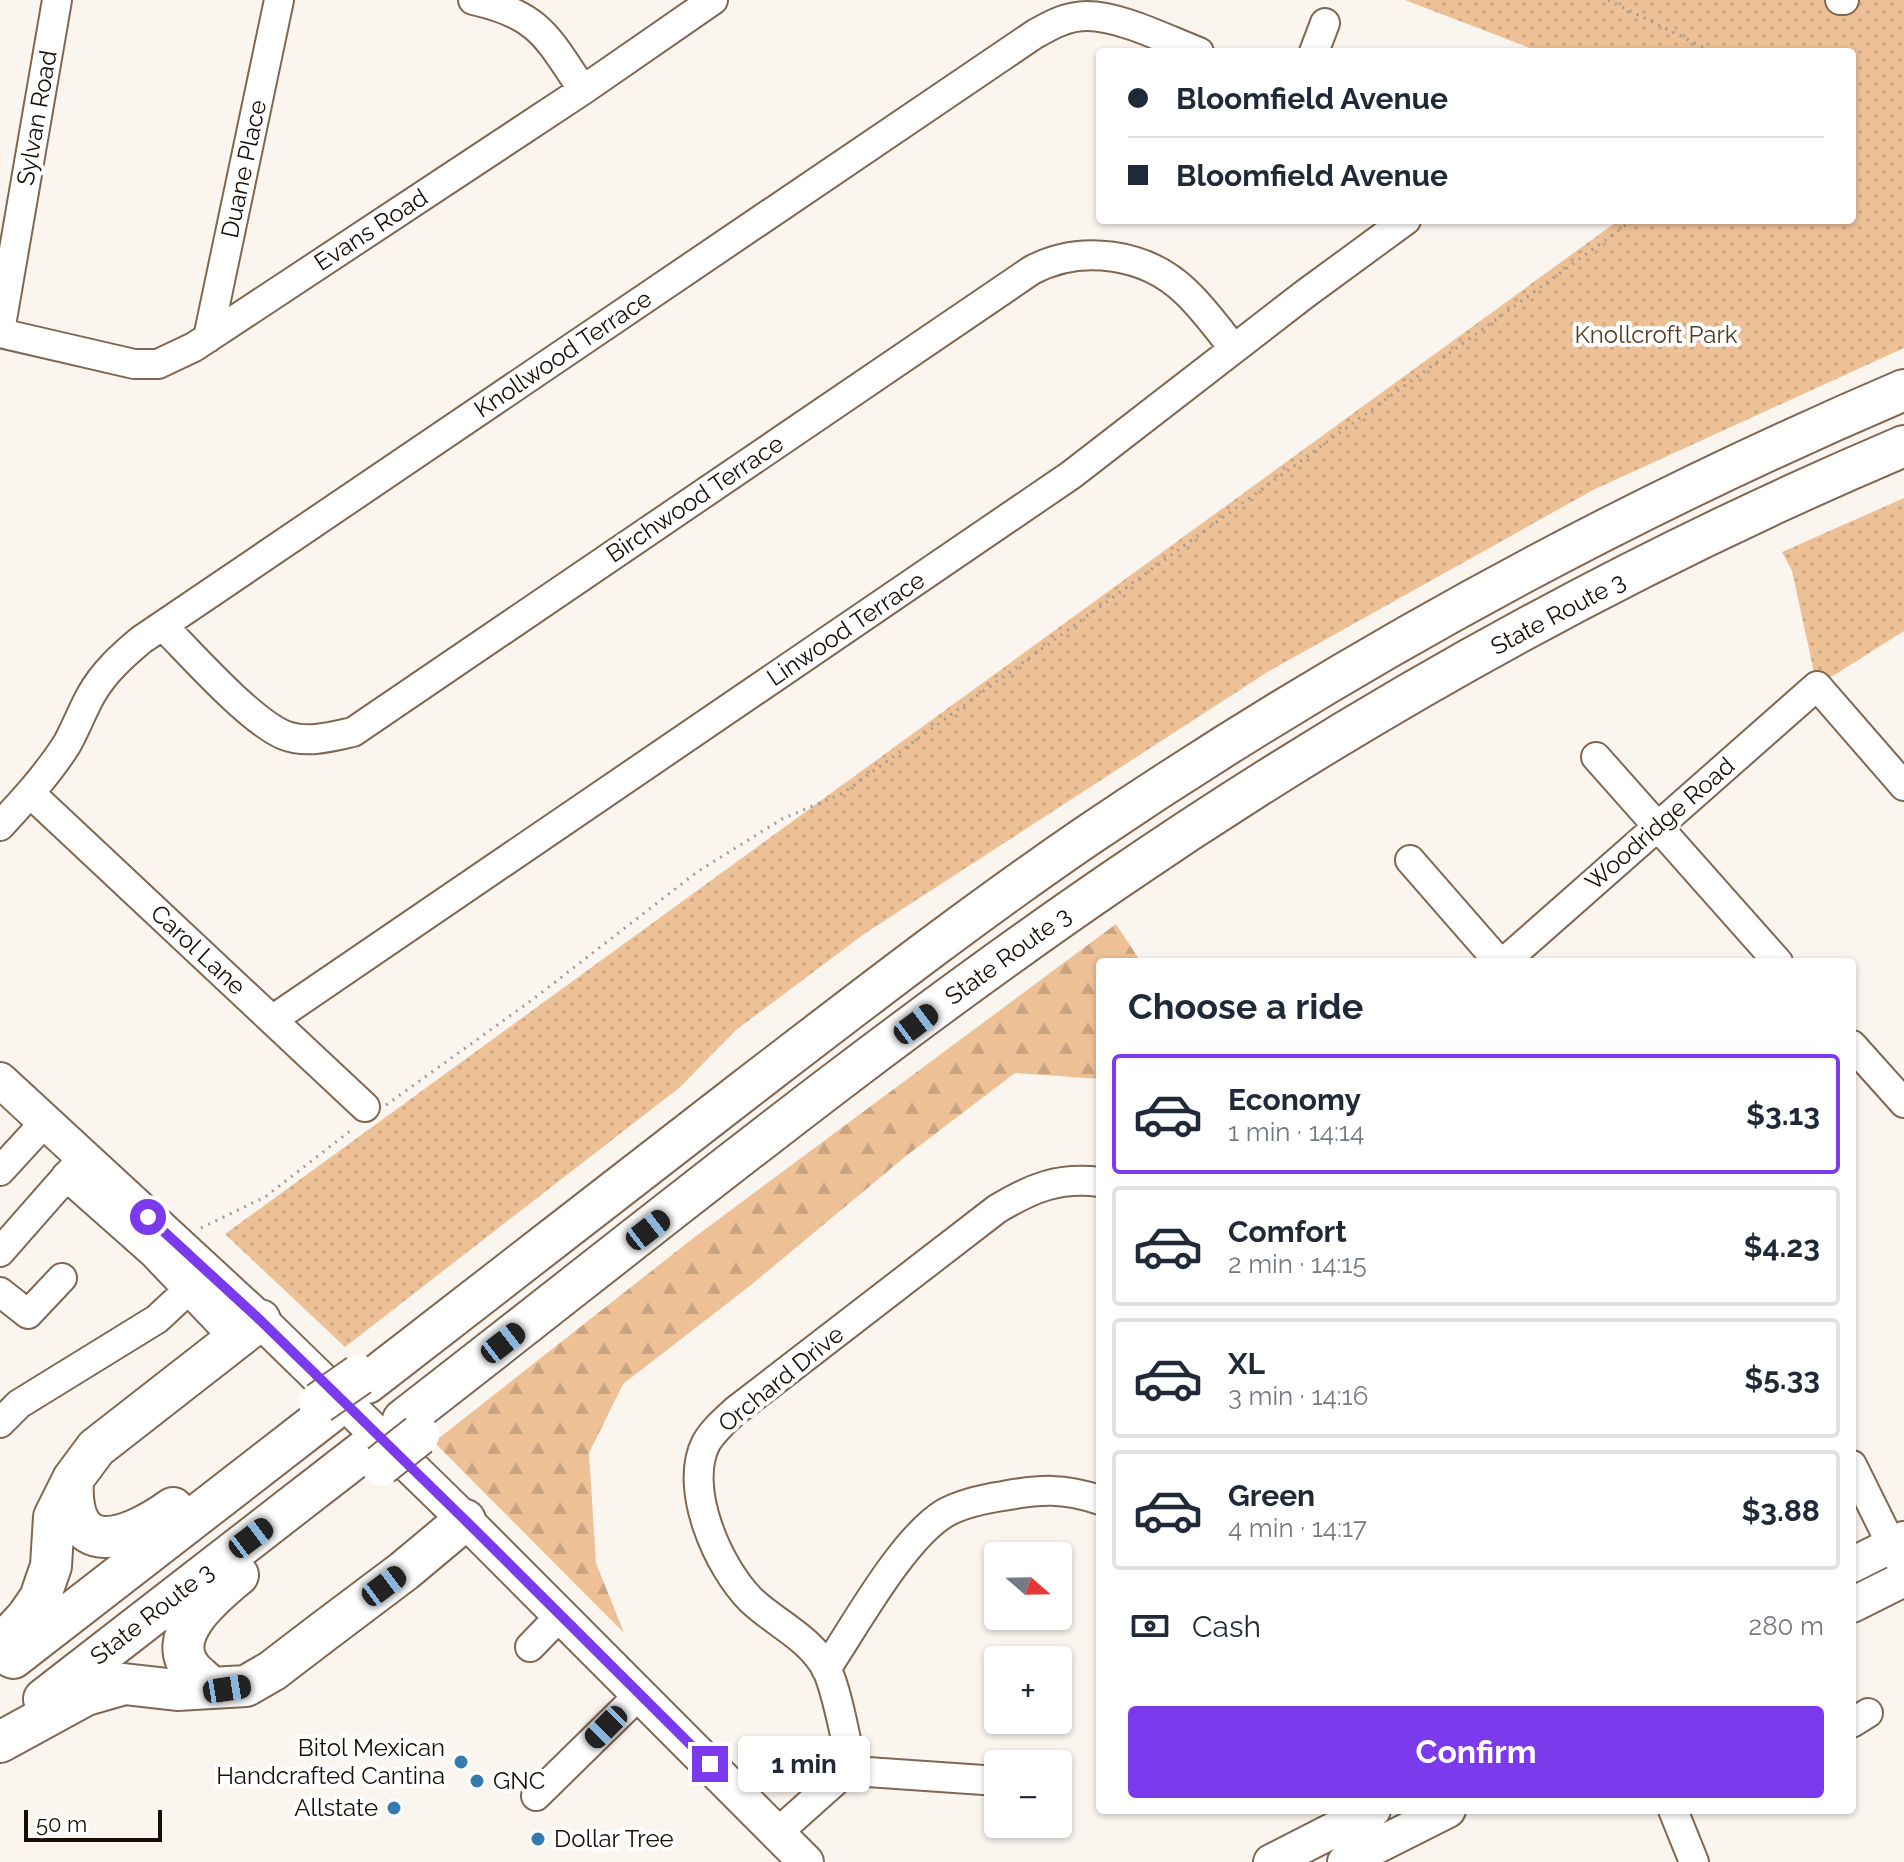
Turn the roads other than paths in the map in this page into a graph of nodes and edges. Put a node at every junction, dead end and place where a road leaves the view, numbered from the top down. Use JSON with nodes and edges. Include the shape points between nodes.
{"nodes":[{"id":1,"x":57,"y":0,"type":"edge"},
{"id":2,"x":279,"y":0,"type":"edge"},
{"id":3,"x":473,"y":0,"type":"edge"},
{"id":4,"x":713,"y":0,"type":"edge"},
{"id":5,"x":1325,"y":23,"type":"dead end"},
{"id":6,"x":1188,"y":48,"type":"edge"},
{"id":7,"x":1316,"y":48,"type":"edge"},
{"id":8,"x":583,"y":90,"type":"junction"},
{"id":9,"x":1401,"y":224,"type":"edge"},
{"id":10,"x":0,"y":332,"type":"edge"},
{"id":11,"x":208,"y":338,"type":"junction"},
{"id":12,"x":1234,"y":349,"type":"junction"},
{"id":13,"x":1904,"y":390,"type":"edge"},
{"id":14,"x":1904,"y":446,"type":"edge"},
{"id":15,"x":163,"y":626,"type":"junction"},
{"id":16,"x":1596,"y":757,"type":"dead end"},
{"id":17,"x":1904,"y":786,"type":"edge"},
{"id":18,"x":30,"y":793,"type":"junction"},
{"id":19,"x":0,"y":826,"type":"edge"},
{"id":20,"x":1657,"y":827,"type":"junction"},
{"id":21,"x":1410,"y":860,"type":"dead end"},
{"id":22,"x":1498,"y":958,"type":"edge"},
{"id":23,"x":1507,"y":958,"type":"edge"},
{"id":24,"x":1774,"y":958,"type":"edge"},
{"id":25,"x":272,"y":1020,"type":"junction"},
{"id":26,"x":1856,"y":1049,"type":"edge"},
{"id":27,"x":5,"y":1093,"type":"edge"},
{"id":28,"x":1904,"y":1103,"type":"edge"},
{"id":29,"x":370,"y":1112,"type":"road end"},
{"id":30,"x":45,"y":1122,"type":"junction"},
{"id":31,"x":75,"y":1167,"type":"junction"},
{"id":32,"x":0,"y":1171,"type":"edge"},
{"id":33,"x":1096,"y":1182,"type":"edge"},
{"id":34,"x":162,"y":1245,"type":"junction"},
{"id":35,"x":0,"y":1252,"type":"edge"},
{"id":36,"x":62,"y":1278,"type":"dead end"},
{"id":37,"x":187,"y":1291,"type":"junction"},
{"id":38,"x":0,"y":1292,"type":"edge"},
{"id":39,"x":248,"y":1330,"type":"junction"},
{"id":40,"x":324,"y":1408,"type":"junction"},
{"id":41,"x":0,"y":1423,"type":"edge"},
{"id":42,"x":373,"y":1457,"type":"junction"},
{"id":43,"x":1856,"y":1473,"type":"edge"},
{"id":44,"x":73,"y":1479,"type":"junction"},
{"id":45,"x":1096,"y":1499,"type":"edge"},
{"id":46,"x":465,"y":1520,"type":"junction"},
{"id":47,"x":1856,"y":1565,"type":"edge"},
{"id":48,"x":1901,"y":1566,"type":"edge"},
{"id":49,"x":1856,"y":1602,"type":"edge"},
{"id":50,"x":561,"y":1615,"type":"junction"},
{"id":51,"x":0,"y":1646,"type":"edge"},
{"id":52,"x":530,"y":1647,"type":"dead end"},
{"id":53,"x":0,"y":1668,"type":"edge"},
{"id":54,"x":826,"y":1669,"type":"junction"},
{"id":55,"x":211,"y":1688,"type":"junction"},
{"id":56,"x":640,"y":1694,"type":"junction"},
{"id":57,"x":0,"y":1733,"type":"edge"},
{"id":58,"x":0,"y":1742,"type":"edge"},
{"id":59,"x":853,"y":1771,"type":"junction"},
{"id":60,"x":984,"y":1780,"type":"edge"},
{"id":61,"x":536,"y":1796,"type":"dead end"},
{"id":62,"x":1355,"y":1814,"type":"edge"},
{"id":63,"x":1440,"y":1814,"type":"edge"},
{"id":64,"x":1675,"y":1814,"type":"edge"},
{"id":65,"x":1329,"y":1820,"type":"edge"},
{"id":66,"x":777,"y":1833,"type":"junction"},
{"id":67,"x":1348,"y":1861,"type":"edge"},
{"id":68,"x":806,"y":1862,"type":"edge"},
{"id":69,"x":1271,"y":1862,"type":"edge"},
{"id":70,"x":1694,"y":1862,"type":"edge"}],
"edges":[{"from":1,"to":10,"type":"street","name":"Sylvan Road"},
{"from":2,"to":11,"type":"street","name":"Duane Place"},
{"from":3,"to":8,"type":"street","via":[[522,15],[544,33]]},
{"from":4,"to":8,"type":"street","name":"Evans Road"},
{"from":5,"to":7,"type":"street"},
{"from":6,"to":15,"type":"street","name":"Knollwood Terrace","via":[[1106,18],[1087,16],[1052,24]]},
{"from":8,"to":11,"type":"street","name":"Evans Road"},
{"from":9,"to":12,"type":"street","name":"Linwood Terrace"},
{"from":10,"to":11,"type":"street","name":"Evans Road","via":[[134,364],[158,364]]},
{"from":12,"to":15,"type":"street","name":"Birchwood Terrace","via":[[1187,292],[1150,266],[1103,255],[1049,260],[353,732],[327,738],[285,735],[229,692]]},
{"from":12,"to":25,"type":"street","name":"Linwood Terrace","via":[[1071,475]]},
{"from":13,"to":40,"type":"highway","bridge":true,"via":[[1550,558],[1200,762],[922,954],[482,1294]]},
{"from":14,"to":42,"type":"highway","name":"State Route 3","via":[[1685,548],[1459,667],[1104,887],[791,1119]]},
{"from":15,"to":18,"type":"street","name":"Knollwood Terrace","via":[[104,675],[66,745]]},
{"from":16,"to":20,"type":"street"},
{"from":17,"to":20,"type":"street","name":"Woodridge Road","via":[[1817,686]]},
{"from":18,"to":19,"type":"street","name":"Knollwood Terrace"},
{"from":18,"to":25,"type":"street","name":"Carol Lane"},
{"from":20,"to":23,"type":"street","name":"Woodridge Road"},
{"from":20,"to":24,"type":"street"},
{"from":21,"to":22,"type":"street"},
{"from":25,"to":29,"type":"street","name":"Carol Lane"},
{"from":26,"to":28,"type":"street"},
{"from":27,"to":30,"type":"main road"},
{"from":30,"to":31,"type":"main road"},
{"from":30,"to":32,"type":"street"},
{"from":31,"to":34,"type":"main road"},
{"from":31,"to":35,"type":"street"},
{"from":33,"to":54,"type":"street","name":"Orchard Drive","via":[[1033,1188],[997,1209],[735,1411],[705,1445],[698,1490],[720,1552],[748,1597],[798,1636]]},
{"from":34,"to":37,"type":"street"},
{"from":34,"to":39,"type":"main road"},
{"from":36,"to":38,"type":"street","via":[[28,1314]]},
{"from":37,"to":39,"type":"street"},
{"from":37,"to":41,"type":"street","via":[[157,1319],[19,1404]]},
{"from":39,"to":44,"type":"highway","via":[[96,1448]]},
{"from":39,"to":46,"type":"main road"},
{"from":40,"to":44,"type":"highway","via":[[133,1532],[107,1537],[84,1529],[71,1502]]},
{"from":40,"to":53,"type":"highway","name":"State Route 3"},
{"from":42,"to":55,"type":"highway","via":[[219,1591],[191,1624],[184,1643],[186,1658]]},
{"from":42,"to":57,"type":"highway","name":"State Route 3"},
{"from":43,"to":48,"type":"street"},
{"from":44,"to":51,"type":"highway","via":[[54,1517],[51,1566],[40,1598]]},
{"from":45,"to":54,"type":"street","via":[[1042,1489],[974,1501],[944,1513],[915,1538]]},
{"from":46,"to":50,"type":"main road"},
{"from":46,"to":55,"type":"highway","via":[[272,1671],[246,1686]]},
{"from":47,"to":48,"type":"main road"},
{"from":48,"to":49,"type":"main road"},
{"from":50,"to":52,"type":"street"},
{"from":50,"to":56,"type":"main road"},
{"from":54,"to":59,"type":"street","name":"Orchard Drive"},
{"from":55,"to":58,"type":"highway","via":[[124,1684],[86,1695]]},
{"from":56,"to":61,"type":"street"},
{"from":56,"to":66,"type":"main road"},
{"from":59,"to":60,"type":"street"},
{"from":59,"to":66,"type":"street"},
{"from":62,"to":65,"type":"main road"},
{"from":63,"to":67,"type":"main road"},
{"from":64,"to":70,"type":"street"},
{"from":65,"to":67,"type":"street"},
{"from":65,"to":69,"type":"main road"},
{"from":66,"to":68,"type":"main road"}]}
